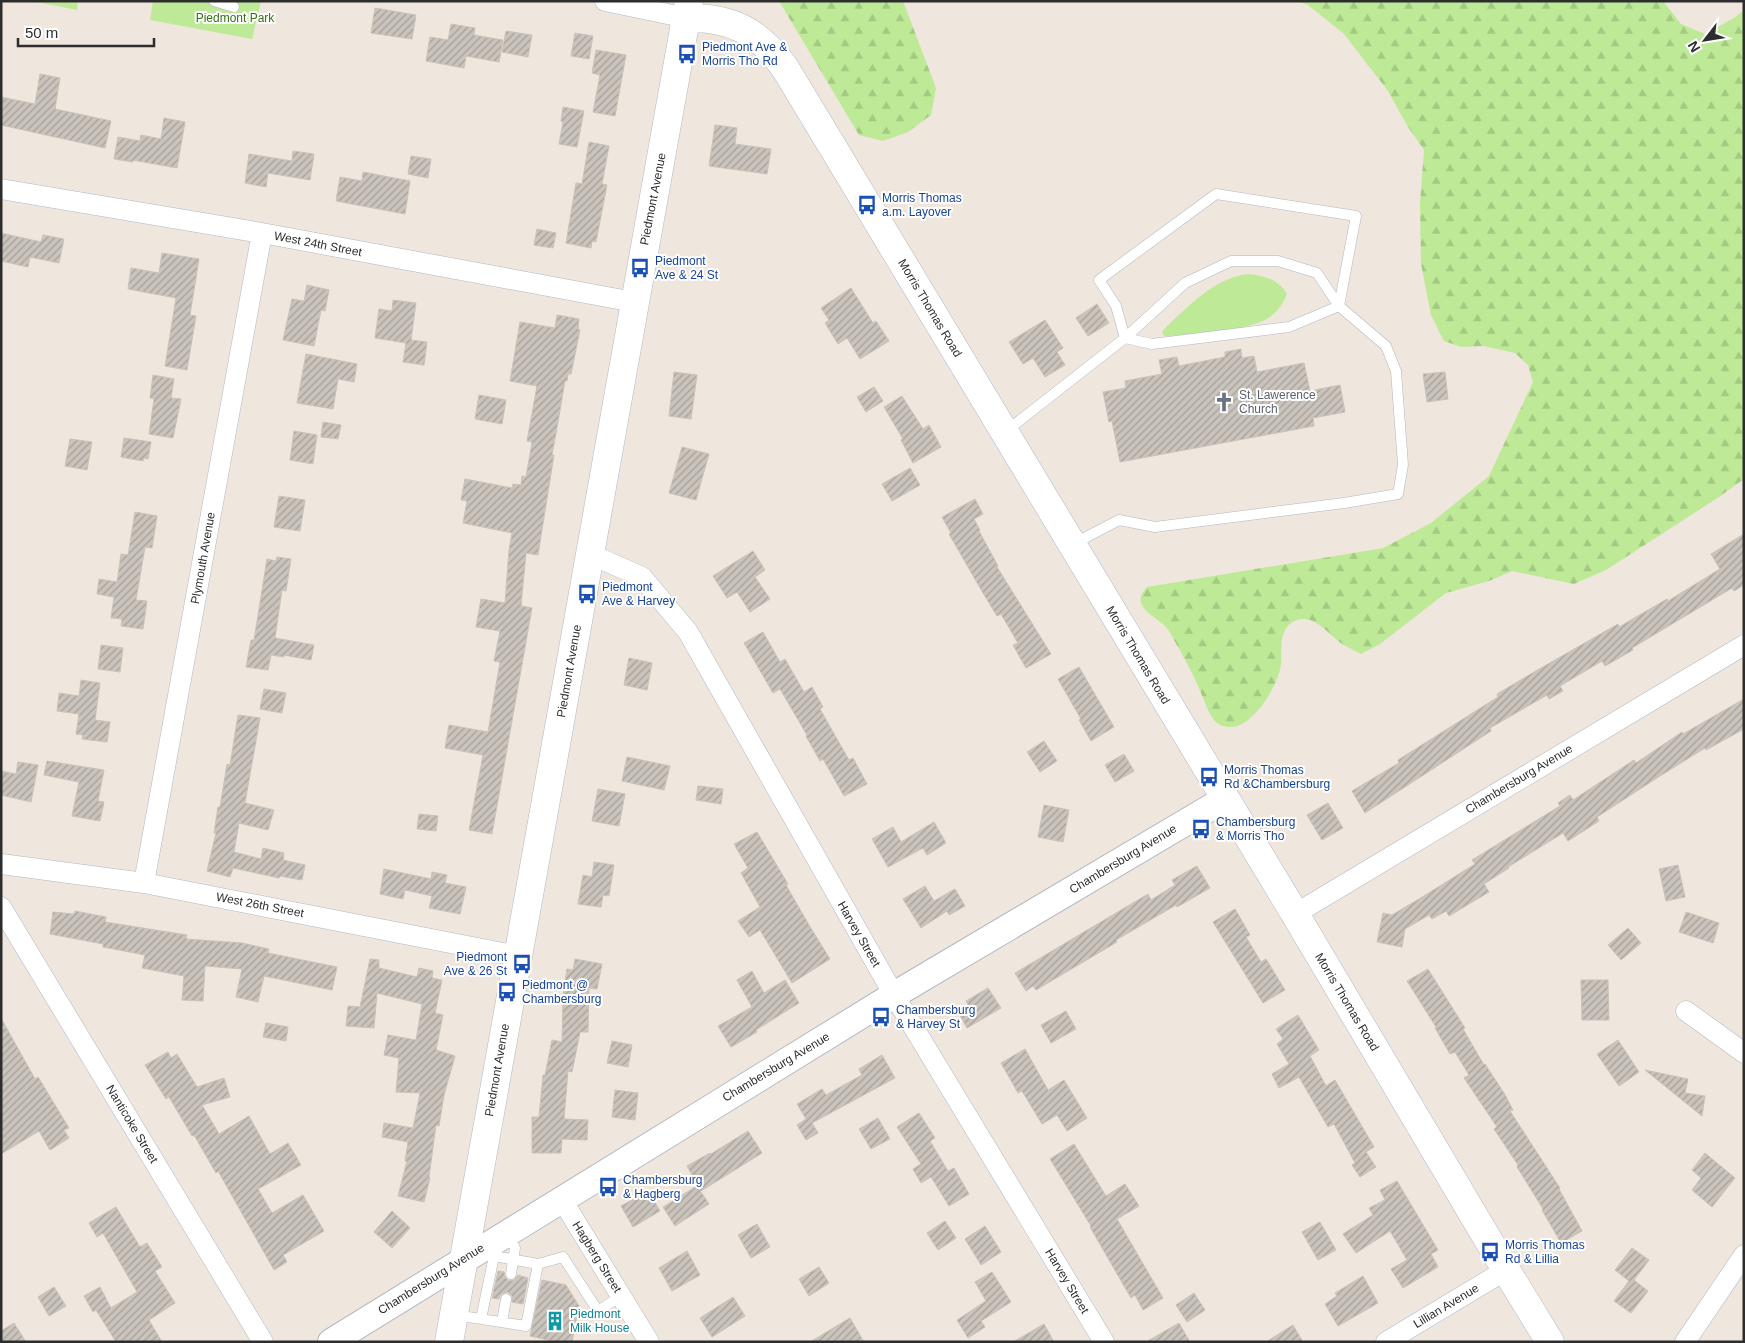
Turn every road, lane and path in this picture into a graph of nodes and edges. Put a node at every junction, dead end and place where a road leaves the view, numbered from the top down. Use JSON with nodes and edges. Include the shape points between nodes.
{"nodes":[{"id":1,"x":214,"y":1,"type":"edge"},
{"id":2,"x":604,"y":1,"type":"edge"},
{"id":3,"x":234,"y":7,"type":"dead end"},
{"id":4,"x":688,"y":10,"type":"edge"},
{"id":5,"x":1,"y":189,"type":"edge"},
{"id":6,"x":262,"y":233,"type":"junction"},
{"id":7,"x":634,"y":302,"type":"junction"},
{"id":8,"x":1339,"y":306,"type":"junction"},
{"id":9,"x":1125,"y":338,"type":"junction"},
{"id":10,"x":1004,"y":432,"type":"junction"},
{"id":11,"x":1072,"y":544,"type":"junction"},
{"id":12,"x":590,"y":554,"type":"junction"},
{"id":13,"x":1744,"y":645,"type":"edge"},
{"id":14,"x":1225,"y":799,"type":"junction"},
{"id":15,"x":1,"y":864,"type":"edge"},
{"id":16,"x":144,"y":882,"type":"junction"},
{"id":17,"x":1,"y":907,"type":"edge"},
{"id":18,"x":1295,"y":914,"type":"junction"},
{"id":19,"x":518,"y":956,"type":"junction"},
{"id":20,"x":894,"y":995,"type":"junction"},
{"id":21,"x":1686,"y":1011,"type":"dead end"},
{"id":22,"x":1744,"y":1053,"type":"edge"},
{"id":23,"x":561,"y":1198,"type":"junction"},
{"id":24,"x":507,"y":1232,"type":"junction"},
{"id":25,"x":1744,"y":1255,"type":"edge"},
{"id":26,"x":463,"y":1260,"type":"junction"},
{"id":27,"x":514,"y":1260,"type":"junction"},
{"id":28,"x":538,"y":1264,"type":"junction"},
{"id":29,"x":1506,"y":1270,"type":"junction"},
{"id":30,"x":511,"y":1274,"type":"dead end"},
{"id":31,"x":622,"y":1296,"type":"junction"},
{"id":32,"x":506,"y":1298,"type":"dead end"},
{"id":33,"x":454,"y":1315,"type":"junction"},
{"id":34,"x":481,"y":1319,"type":"junction"},
{"id":35,"x":502,"y":1322,"type":"junction"},
{"id":36,"x":263,"y":1342,"type":"edge"},
{"id":37,"x":331,"y":1342,"type":"edge"},
{"id":38,"x":449,"y":1342,"type":"edge"},
{"id":39,"x":649,"y":1342,"type":"edge"},
{"id":40,"x":1104,"y":1342,"type":"edge"},
{"id":41,"x":1386,"y":1342,"type":"edge"},
{"id":42,"x":1550,"y":1342,"type":"edge"},
{"id":43,"x":1685,"y":1342,"type":"edge"}],
"edges":[{"from":1,"to":3,"type":"lane"},
{"from":2,"to":4,"type":"street"},
{"from":4,"to":7,"type":"main road","name":"Piedmont Avenue"},
{"from":4,"to":10,"type":"main road","name":"Morris Thomas Road","via":[[739,27],[754,35],[776,56]]},
{"from":5,"to":6,"type":"street","name":"West 24th Street"},
{"from":6,"to":7,"type":"street","name":"West 24th Street"},
{"from":6,"to":16,"type":"street","name":"Plymouth Avenue"},
{"from":7,"to":12,"type":"main road","name":"Piedmont Avenue"},
{"from":8,"to":9,"type":"lane","via":[[1289,327],[1152,344]]},
{"from":8,"to":9,"type":"lane","via":[[1317,273],[1278,261],[1231,261],[1185,283]]},
{"from":8,"to":9,"type":"lane","via":[[1356,216],[1216,194],[1099,280],[1116,306]]},
{"from":8,"to":11,"type":"lane","via":[[1386,346],[1396,371],[1403,465],[1398,494],[1155,527],[1119,520]]},
{"from":9,"to":10,"type":"lane"},
{"from":10,"to":11,"type":"main road","name":"Morris Thomas Road"},
{"from":11,"to":14,"type":"main road","name":"Morris Thomas Road"},
{"from":12,"to":19,"type":"main road","name":"Piedmont Avenue"},
{"from":12,"to":20,"type":"street","name":"Harvey Street","via":[[642,577],[688,632]]},
{"from":13,"to":18,"type":"street","name":"Chambersburg Avenue"},
{"from":14,"to":18,"type":"main road","name":"Morris Thomas Road"},
{"from":14,"to":20,"type":"street","name":"Chambersburg Avenue"},
{"from":15,"to":16,"type":"street","name":"West 26th Street"},
{"from":16,"to":19,"type":"street","name":"West 26th Street"},
{"from":17,"to":36,"type":"street","name":"Nanticoke Street"},
{"from":18,"to":29,"type":"main road","name":"Morris Thomas Road"},
{"from":19,"to":26,"type":"main road","name":"Piedmont Avenue"},
{"from":20,"to":23,"type":"street","name":"Chambersburg Avenue"},
{"from":20,"to":40,"type":"street","name":"Harvey Street"},
{"from":21,"to":22,"type":"street"},
{"from":23,"to":24,"type":"street","name":"Chambersburg Avenue"},
{"from":23,"to":31,"type":"street","name":"Hagberg Street"},
{"from":24,"to":26,"type":"street","name":"Chambersburg Avenue"},
{"from":24,"to":27,"type":"lane","via":[[515,1248]]},
{"from":25,"to":43,"type":"street"},
{"from":26,"to":33,"type":"main road","name":"Piedmont Avenue"},
{"from":26,"to":37,"type":"street","name":"Chambersburg Avenue"},
{"from":27,"to":28,"type":"lane"},
{"from":27,"to":30,"type":"lane"},
{"from":27,"to":34,"type":"lane","via":[[494,1256]]},
{"from":28,"to":31,"type":"lane","via":[[564,1257],[598,1311]]},
{"from":28,"to":35,"type":"lane","via":[[526,1326]]},
{"from":29,"to":41,"type":"street","name":"Lillian Avenue"},
{"from":29,"to":42,"type":"main road","name":"Morris Thomas Road"},
{"from":31,"to":39,"type":"street","name":"Hagberg Street"},
{"from":32,"to":35,"type":"lane"},
{"from":33,"to":34,"type":"lane"},
{"from":33,"to":38,"type":"main road","name":"Piedmont Avenue"},
{"from":34,"to":35,"type":"lane"}]}
